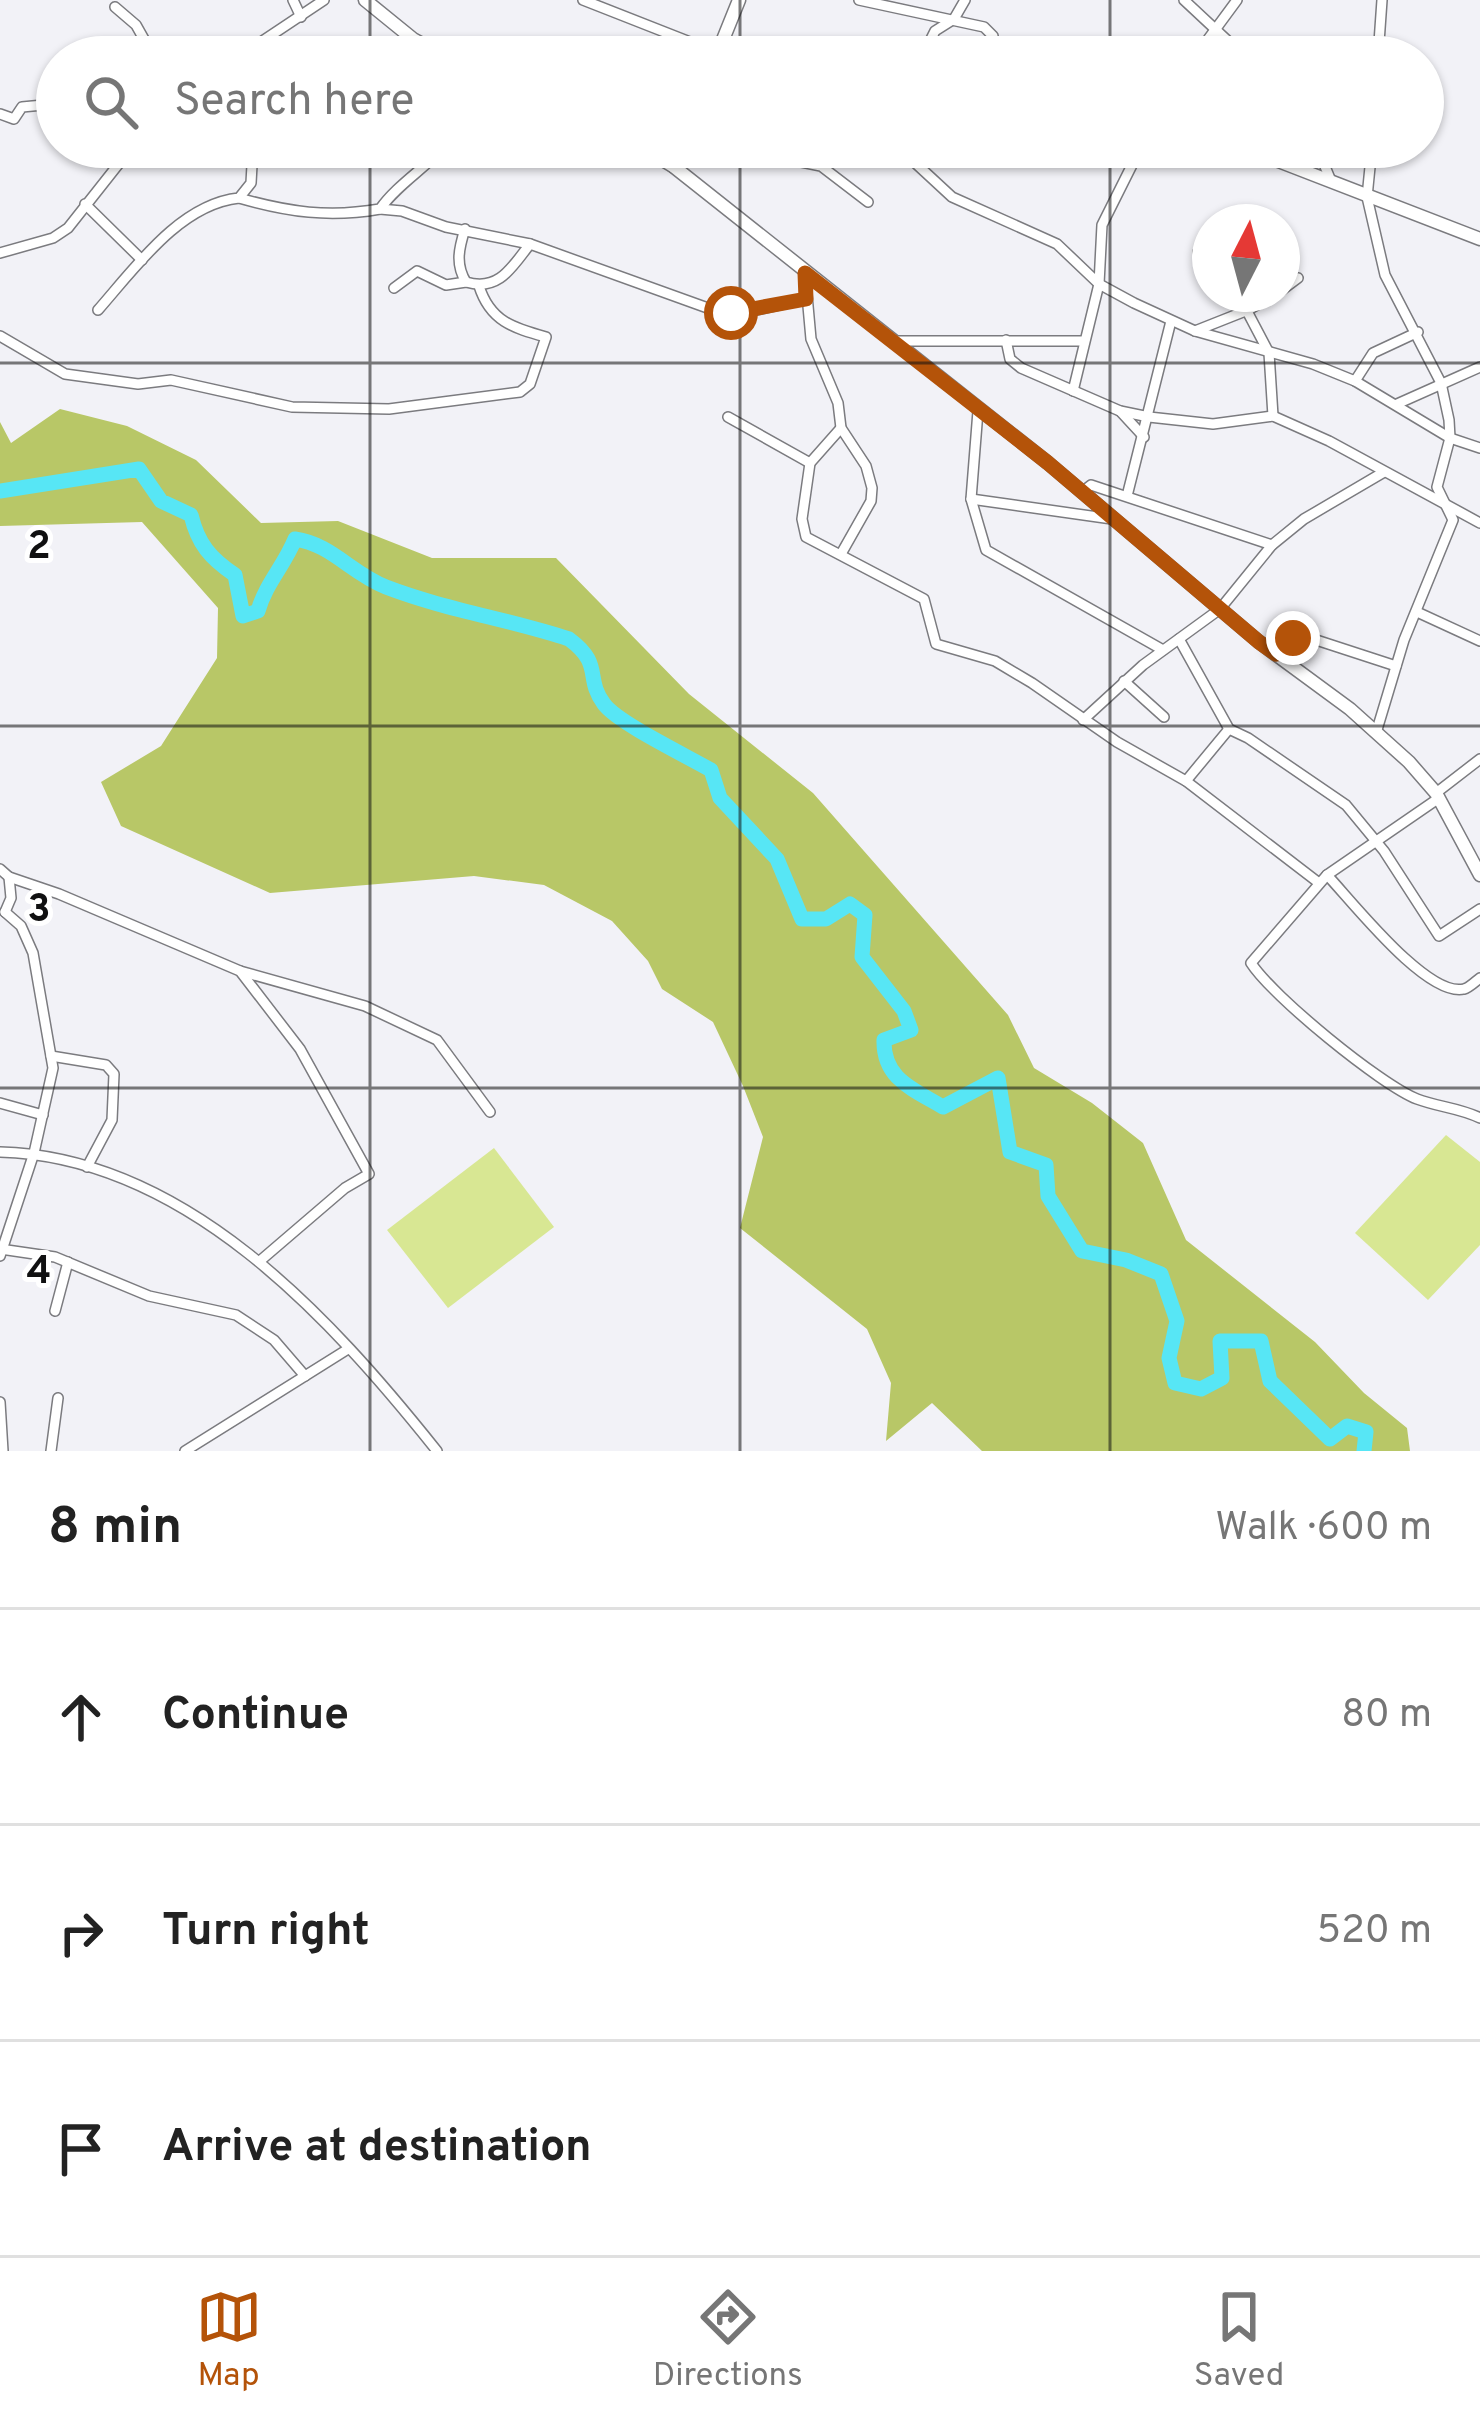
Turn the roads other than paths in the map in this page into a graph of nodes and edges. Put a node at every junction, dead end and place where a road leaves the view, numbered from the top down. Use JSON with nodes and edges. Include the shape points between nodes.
{"nodes":[{"id":1,"x":293,"y":0,"type":"edge"},
{"id":2,"x":323,"y":0,"type":"edge"},
{"id":3,"x":584,"y":0,"type":"edge"},
{"id":4,"x":739,"y":0,"type":"edge"},
{"id":5,"x":859,"y":0,"type":"edge"},
{"id":6,"x":965,"y":0,"type":"edge"},
{"id":7,"x":1184,"y":0,"type":"edge"},
{"id":8,"x":1237,"y":0,"type":"edge"},
{"id":9,"x":1382,"y":0,"type":"edge"},
{"id":10,"x":368,"y":1,"type":"edge"},
{"id":11,"x":115,"y":7,"type":"dead end"},
{"id":12,"x":301,"y":17,"type":"junction"},
{"id":13,"x":954,"y":19,"type":"junction"},
{"id":14,"x":1215,"y":30,"type":"junction"},
{"id":15,"x":142,"y":36,"type":"edge"},
{"id":16,"x":271,"y":36,"type":"edge"},
{"id":17,"x":408,"y":36,"type":"edge"},
{"id":18,"x":671,"y":36,"type":"edge"},
{"id":19,"x":725,"y":36,"type":"edge"},
{"id":20,"x":934,"y":36,"type":"edge"},
{"id":21,"x":990,"y":36,"type":"edge"},
{"id":22,"x":1211,"y":36,"type":"edge"},
{"id":23,"x":1222,"y":36,"type":"edge"},
{"id":24,"x":1379,"y":36,"type":"edge"},
{"id":25,"x":36,"y":106,"type":"edge"},
{"id":26,"x":0,"y":114,"type":"edge"},
{"id":27,"x":115,"y":168,"type":"edge"},
{"id":28,"x":252,"y":168,"type":"edge"},
{"id":29,"x":425,"y":168,"type":"edge"},
{"id":30,"x":675,"y":168,"type":"edge"},
{"id":31,"x":824,"y":168,"type":"edge"},
{"id":32,"x":921,"y":168,"type":"edge"},
{"id":33,"x":1130,"y":168,"type":"edge"},
{"id":34,"x":1293,"y":168,"type":"edge"},
{"id":35,"x":1326,"y":168,"type":"edge"},
{"id":36,"x":1370,"y":168,"type":"edge"},
{"id":37,"x":1334,"y":185,"type":"junction"},
{"id":38,"x":1367,"y":196,"type":"junction"},
{"id":39,"x":239,"y":198,"type":"junction"},
{"id":40,"x":868,"y":202,"type":"dead end"},
{"id":41,"x":85,"y":204,"type":"junction"},
{"id":42,"x":380,"y":209,"type":"junction"},
{"id":43,"x":465,"y":229,"type":"junction"},
{"id":44,"x":1480,"y":238,"type":"edge"},
{"id":45,"x":530,"y":244,"type":"junction"},
{"id":46,"x":0,"y":253,"type":"edge"},
{"id":47,"x":142,"y":260,"type":"junction"},
{"id":48,"x":805,"y":273,"type":"junction"},
{"id":49,"x":466,"y":282,"type":"junction"},
{"id":50,"x":1099,"y":284,"type":"junction"},
{"id":51,"x":479,"y":286,"type":"junction"},
{"id":52,"x":394,"y":288,"type":"dead end"},
{"id":53,"x":806,"y":299,"type":"junction"},
{"id":54,"x":98,"y":310,"type":"dead end"},
{"id":55,"x":1243,"y":312,"type":"edge"},
{"id":56,"x":1249,"y":312,"type":"edge"},
{"id":57,"x":1171,"y":321,"type":"junction"},
{"id":58,"x":1195,"y":331,"type":"junction"},
{"id":59,"x":1418,"y":332,"type":"junction"},
{"id":60,"x":0,"y":336,"type":"edge"},
{"id":61,"x":1006,"y":340,"type":"junction"},
{"id":62,"x":892,"y":341,"type":"junction"},
{"id":63,"x":1083,"y":341,"type":"junction"},
{"id":64,"x":1269,"y":352,"type":"junction"},
{"id":65,"x":1480,"y":368,"type":"edge"},
{"id":66,"x":1355,"y":381,"type":"junction"},
{"id":67,"x":1442,"y":383,"type":"junction"},
{"id":68,"x":1073,"y":391,"type":"junction"},
{"id":69,"x":1397,"y":404,"type":"junction"},
{"id":70,"x":979,"y":411,"type":"junction"},
{"id":71,"x":1120,"y":411,"type":"junction"},
{"id":72,"x":1149,"y":416,"type":"junction"},
{"id":73,"x":1273,"y":416,"type":"junction"},
{"id":74,"x":728,"y":417,"type":"dead end"},
{"id":75,"x":841,"y":428,"type":"junction"},
{"id":76,"x":1144,"y":437,"type":"junction"},
{"id":77,"x":1450,"y":437,"type":"junction"},
{"id":78,"x":1480,"y":448,"type":"edge"},
{"id":79,"x":810,"y":463,"type":"junction"},
{"id":80,"x":1384,"y":472,"type":"junction"},
{"id":81,"x":1082,"y":492,"type":"junction"},
{"id":82,"x":1127,"y":496,"type":"junction"},
{"id":83,"x":971,"y":499,"type":"junction"},
{"id":84,"x":1449,"y":508,"type":"junction"},
{"id":85,"x":1112,"y":519,"type":"junction"},
{"id":86,"x":1480,"y":524,"type":"edge"},
{"id":87,"x":1272,"y":544,"type":"junction"},
{"id":88,"x":841,"y":554,"type":"junction"},
{"id":89,"x":1220,"y":609,"type":"junction"},
{"id":90,"x":1417,"y":612,"type":"junction"},
{"id":91,"x":1179,"y":639,"type":"junction"},
{"id":92,"x":1480,"y":641,"type":"edge"},
{"id":93,"x":1163,"y":650,"type":"junction"},
{"id":94,"x":1276,"y":654,"type":"junction"},
{"id":95,"x":1396,"y":666,"type":"junction"},
{"id":96,"x":1124,"y":681,"type":"junction"},
{"id":97,"x":1165,"y":718,"type":"dead end"},
{"id":98,"x":1083,"y":720,"type":"junction"},
{"id":99,"x":1228,"y":729,"type":"junction"},
{"id":100,"x":1376,"y":733,"type":"junction"},
{"id":101,"x":1480,"y":759,"type":"edge"},
{"id":102,"x":1186,"y":781,"type":"junction"},
{"id":103,"x":1438,"y":795,"type":"junction"},
{"id":104,"x":1376,"y":839,"type":"junction"},
{"id":105,"x":4,"y":873,"type":"edge"},
{"id":106,"x":1480,"y":875,"type":"edge"},
{"id":107,"x":1323,"y":879,"type":"junction"},
{"id":108,"x":1480,"y":909,"type":"edge"},
{"id":109,"x":3,"y":913,"type":"edge"},
{"id":110,"x":240,"y":971,"type":"junction"},
{"id":111,"x":1480,"y":978,"type":"edge"},
{"id":112,"x":51,"y":1056,"type":"junction"},
{"id":113,"x":0,"y":1103,"type":"edge"},
{"id":114,"x":490,"y":1112,"type":"dead end"},
{"id":115,"x":44,"y":1115,"type":"junction"},
{"id":116,"x":1480,"y":1118,"type":"edge"},
{"id":117,"x":0,"y":1152,"type":"edge"},
{"id":118,"x":34,"y":1154,"type":"junction"},
{"id":119,"x":87,"y":1167,"type":"junction"},
{"id":120,"x":1,"y":1252,"type":"edge"},
{"id":121,"x":261,"y":1260,"type":"junction"},
{"id":122,"x":68,"y":1262,"type":"junction"},
{"id":123,"x":55,"y":1311,"type":"dead end"},
{"id":124,"x":348,"y":1349,"type":"junction"},
{"id":125,"x":304,"y":1376,"type":"junction"},
{"id":126,"x":58,"y":1398,"type":"dead end"},
{"id":127,"x":0,"y":1402,"type":"edge"},
{"id":128,"x":3,"y":1451,"type":"edge"},
{"id":129,"x":51,"y":1451,"type":"edge"},
{"id":130,"x":185,"y":1451,"type":"edge"},
{"id":131,"x":436,"y":1451,"type":"edge"}],
"edges":[{"from":1,"to":12,"type":"street"},
{"from":2,"to":12,"type":"street"},
{"from":3,"to":18,"type":"street"},
{"from":4,"to":19,"type":"street"},
{"from":5,"to":13,"type":"street"},
{"from":6,"to":13,"type":"street"},
{"from":7,"to":14,"type":"street"},
{"from":8,"to":14,"type":"street"},
{"from":9,"to":24,"type":"street"},
{"from":10,"to":17,"type":"street"},
{"from":11,"to":15,"type":"street"},
{"from":12,"to":16,"type":"street"},
{"from":13,"to":20,"type":"street"},
{"from":13,"to":21,"type":"street"},
{"from":14,"to":22,"type":"street"},
{"from":14,"to":23,"type":"street"},
{"from":25,"to":26,"type":"street","via":[[22,107],[14,119]]},
{"from":27,"to":41,"type":"street"},
{"from":28,"to":39,"type":"street"},
{"from":29,"to":42,"type":"street"},
{"from":30,"to":48,"type":"street"},
{"from":31,"to":40,"type":"street"},
{"from":32,"to":50,"type":"street","via":[[952,197],[1057,244]]},
{"from":33,"to":50,"type":"street","via":[[1102,224]]},
{"from":34,"to":37,"type":"street"},
{"from":35,"to":37,"type":"street"},
{"from":36,"to":38,"type":"street"},
{"from":37,"to":38,"type":"street"},
{"from":38,"to":44,"type":"street"},
{"from":38,"to":59,"type":"street","via":[[1389,286]]},
{"from":39,"to":42,"type":"street","via":[[308,214]]},
{"from":39,"to":47,"type":"street","via":[[206,206]]},
{"from":41,"to":46,"type":"street","via":[[62,233]]},
{"from":41,"to":47,"type":"street"},
{"from":42,"to":43,"type":"street"},
{"from":43,"to":45,"type":"street"},
{"from":43,"to":49,"type":"street","via":[[458,255]]},
{"from":45,"to":51,"type":"street","via":[[499,281]]},
{"from":45,"to":53,"type":"street","via":[[716,311]]},
{"from":47,"to":54,"type":"street"},
{"from":48,"to":53,"type":"street"},
{"from":48,"to":62,"type":"street"},
{"from":49,"to":51,"type":"street"},
{"from":49,"to":52,"type":"street","via":[[446,285],[417,271]]},
{"from":50,"to":57,"type":"street"},
{"from":50,"to":63,"type":"street"},
{"from":51,"to":60,"type":"street","via":[[499,320],[546,338],[520,392],[389,409],[292,407],[171,380],[65,374]]},
{"from":53,"to":75,"type":"street"},
{"from":55,"to":58,"type":"street"},
{"from":56,"to":64,"type":"street"},
{"from":57,"to":58,"type":"street"},
{"from":57,"to":72,"type":"street"},
{"from":58,"to":64,"type":"street"},
{"from":59,"to":66,"type":"street","via":[[1373,353]]},
{"from":59,"to":67,"type":"street"},
{"from":61,"to":62,"type":"street"},
{"from":61,"to":63,"type":"street"},
{"from":61,"to":68,"type":"street","via":[[1021,368]]},
{"from":62,"to":70,"type":"street"},
{"from":63,"to":68,"type":"street"},
{"from":64,"to":66,"type":"street"},
{"from":64,"to":73,"type":"street"},
{"from":65,"to":67,"type":"street"},
{"from":66,"to":69,"type":"street"},
{"from":67,"to":69,"type":"street"},
{"from":67,"to":77,"type":"street"},
{"from":68,"to":71,"type":"street"},
{"from":69,"to":77,"type":"street"},
{"from":70,"to":81,"type":"street"},
{"from":70,"to":83,"type":"street"},
{"from":71,"to":72,"type":"street"},
{"from":71,"to":76,"type":"street"},
{"from":72,"to":73,"type":"street","via":[[1213,424]]},
{"from":72,"to":76,"type":"street"},
{"from":73,"to":80,"type":"street"},
{"from":74,"to":79,"type":"street"},
{"from":75,"to":79,"type":"street"},
{"from":75,"to":88,"type":"street","via":[[866,466],[872,496]]},
{"from":76,"to":82,"type":"street"},
{"from":77,"to":78,"type":"street"},
{"from":77,"to":84,"type":"street","via":[[1436,484]]},
{"from":79,"to":88,"type":"street","via":[[803,533]]},
{"from":80,"to":84,"type":"street"},
{"from":80,"to":87,"type":"street"},
{"from":81,"to":82,"type":"street","via":[[1091,485]]},
{"from":81,"to":85,"type":"street"},
{"from":82,"to":87,"type":"street"},
{"from":83,"to":85,"type":"street"},
{"from":83,"to":93,"type":"street","via":[[989,554]]},
{"from":84,"to":86,"type":"street"},
{"from":84,"to":90,"type":"street","via":[[1453,523]]},
{"from":85,"to":89,"type":"street"},
{"from":87,"to":89,"type":"street"},
{"from":88,"to":98,"type":"street","via":[[924,599],[940,646],[995,662]]},
{"from":89,"to":91,"type":"street"},
{"from":89,"to":94,"type":"street"},
{"from":90,"to":92,"type":"street"},
{"from":90,"to":95,"type":"street"},
{"from":91,"to":93,"type":"street"},
{"from":91,"to":99,"type":"street"},
{"from":93,"to":96,"type":"street"},
{"from":94,"to":95,"type":"street","via":[[1306,637]]},
{"from":94,"to":100,"type":"street"},
{"from":95,"to":100,"type":"street"},
{"from":96,"to":97,"type":"street"},
{"from":96,"to":98,"type":"street"},
{"from":98,"to":102,"type":"street"},
{"from":99,"to":102,"type":"street"},
{"from":99,"to":104,"type":"street","via":[[1346,805]]},
{"from":100,"to":103,"type":"street"},
{"from":101,"to":103,"type":"street"},
{"from":102,"to":107,"type":"street"},
{"from":103,"to":104,"type":"street"},
{"from":103,"to":106,"type":"street"},
{"from":104,"to":107,"type":"street"},
{"from":104,"to":108,"type":"street","via":[[1439,936]]},
{"from":105,"to":109,"type":"street","via":[[11,898]]},
{"from":105,"to":110,"type":"street"},
{"from":107,"to":111,"type":"street","via":[[1406,960],[1451,989]]},
{"from":107,"to":116,"type":"street","via":[[1253,968],[1398,1089]]},
{"from":109,"to":112,"type":"street","via":[[21,926],[33,953]]},
{"from":110,"to":114,"type":"street","via":[[365,1006],[437,1040]]},
{"from":110,"to":121,"type":"street","via":[[300,1048],[369,1174]]},
{"from":112,"to":115,"type":"street"},
{"from":112,"to":119,"type":"street","via":[[106,1065],[114,1074],[112,1120]]},
{"from":113,"to":115,"type":"street"},
{"from":115,"to":118,"type":"street"},
{"from":117,"to":118,"type":"street"},
{"from":118,"to":119,"type":"street"},
{"from":118,"to":120,"type":"street"},
{"from":119,"to":121,"type":"street","via":[[163,1200]]},
{"from":120,"to":122,"type":"street"},
{"from":121,"to":124,"type":"street"},
{"from":122,"to":123,"type":"street"},
{"from":122,"to":125,"type":"street","via":[[148,1296],[248,1320]]},
{"from":124,"to":125,"type":"street"},
{"from":124,"to":131,"type":"street"},
{"from":125,"to":130,"type":"street"},
{"from":126,"to":129,"type":"street"},
{"from":127,"to":128,"type":"street"}]}
